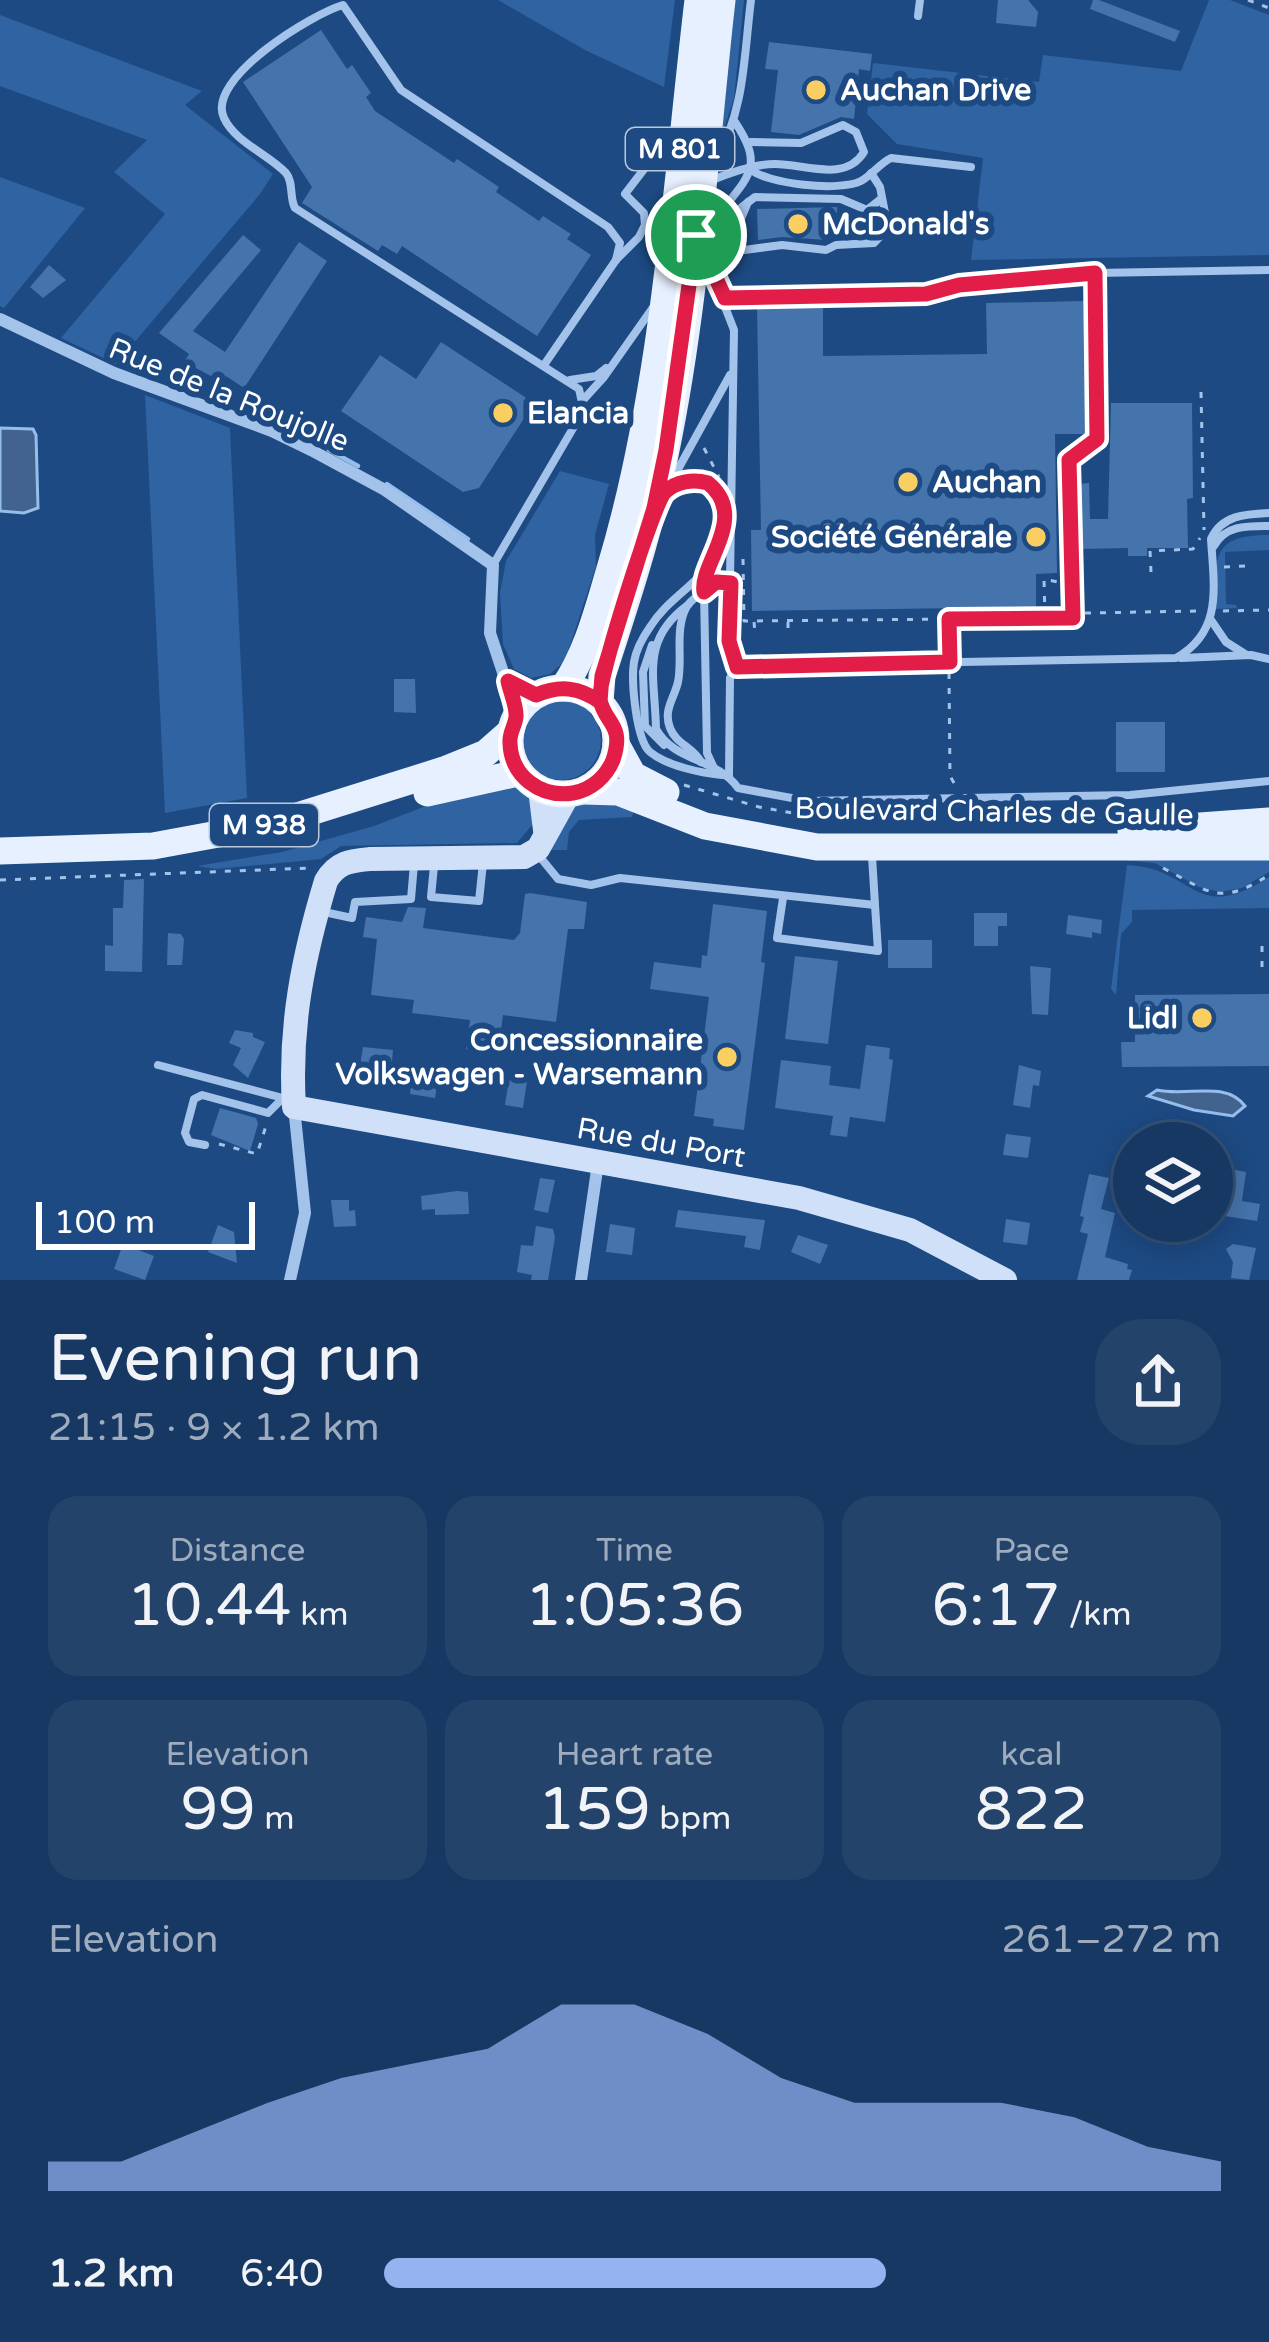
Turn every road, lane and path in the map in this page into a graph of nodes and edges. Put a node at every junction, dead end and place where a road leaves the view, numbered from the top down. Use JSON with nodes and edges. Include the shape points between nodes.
{"nodes":[{"id":1,"x":698,"y":0,"type":"edge"},
{"id":2,"x":722,"y":0,"type":"edge"},
{"id":3,"x":751,"y":0,"type":"edge"},
{"id":4,"x":920,"y":0,"type":"edge"},
{"id":5,"x":1248,"y":0,"type":"edge"},
{"id":6,"x":1269,"y":8,"type":"edge"},
{"id":7,"x":918,"y":16,"type":"dead end"},
{"id":8,"x":684,"y":115,"type":"junction"},
{"id":9,"x":734,"y":121,"type":"junction"},
{"id":10,"x":751,"y":142,"type":"junction"},
{"id":11,"x":971,"y":167,"type":"dead end"},
{"id":12,"x":750,"y":169,"type":"junction"},
{"id":13,"x":871,"y":173,"type":"junction"},
{"id":14,"x":702,"y":180,"type":"junction"},
{"id":15,"x":881,"y":197,"type":"junction"},
{"id":16,"x":713,"y":232,"type":"junction"},
{"id":17,"x":616,"y":260,"type":"junction"},
{"id":18,"x":1269,"y":270,"type":"edge"},
{"id":19,"x":1095,"y":273,"type":"junction"},
{"id":20,"x":662,"y":297,"type":"junction"},
{"id":21,"x":725,"y":298,"type":"junction"},
{"id":22,"x":0,"y":319,"type":"edge"},
{"id":23,"x":612,"y":364,"type":"junction"},
{"id":24,"x":544,"y":365,"type":"junction"},
{"id":25,"x":732,"y":371,"type":"junction"},
{"id":26,"x":569,"y":380,"type":"junction"},
{"id":27,"x":1201,"y":392,"type":"dead end"},
{"id":28,"x":583,"y":400,"type":"junction"},
{"id":29,"x":700,"y":442,"type":"dead end"},
{"id":30,"x":725,"y":485,"type":"dead end"},
{"id":31,"x":660,"y":499,"type":"junction"},
{"id":32,"x":1269,"y":513,"type":"edge"},
{"id":33,"x":1269,"y":526,"type":"edge"},
{"id":34,"x":1212,"y":553,"type":"junction"},
{"id":35,"x":494,"y":565,"type":"junction"},
{"id":36,"x":1151,"y":572,"type":"dead end"},
{"id":37,"x":702,"y":578,"type":"junction"},
{"id":38,"x":1044,"y":578,"type":"junction"},
{"id":39,"x":1036,"y":579,"type":"dead end"},
{"id":40,"x":1072,"y":579,"type":"junction"},
{"id":41,"x":731,"y":583,"type":"junction"},
{"id":42,"x":704,"y":592,"type":"junction"},
{"id":43,"x":688,"y":605,"type":"junction"},
{"id":44,"x":942,"y":609,"type":"dead end"},
{"id":45,"x":819,"y":610,"type":"dead end"},
{"id":46,"x":1269,"y":610,"type":"edge"},
{"id":47,"x":1211,"y":616,"type":"junction"},
{"id":48,"x":998,"y":618,"type":"junction"},
{"id":49,"x":1033,"y":618,"type":"junction"},
{"id":50,"x":1045,"y":618,"type":"junction"},
{"id":51,"x":926,"y":619,"type":"junction"},
{"id":52,"x":946,"y":619,"type":"junction"},
{"id":53,"x":963,"y":619,"type":"junction"},
{"id":54,"x":1072,"y":619,"type":"junction"},
{"id":55,"x":744,"y":620,"type":"dead end"},
{"id":56,"x":754,"y":620,"type":"junction"},
{"id":57,"x":788,"y":620,"type":"junction"},
{"id":58,"x":820,"y":620,"type":"junction"},
{"id":59,"x":858,"y":620,"type":"junction"},
{"id":60,"x":892,"y":620,"type":"junction"},
{"id":61,"x":1033,"y":627,"type":"dead end"},
{"id":62,"x":963,"y":628,"type":"dead end"},
{"id":63,"x":998,"y":628,"type":"dead end"},
{"id":64,"x":926,"y":629,"type":"dead end"},
{"id":65,"x":858,"y":630,"type":"dead end"},
{"id":66,"x":892,"y":630,"type":"dead end"},
{"id":67,"x":822,"y":631,"type":"dead end"},
{"id":68,"x":788,"y":632,"type":"dead end"},
{"id":69,"x":754,"y":633,"type":"dead end"},
{"id":70,"x":1246,"y":655,"type":"junction"},
{"id":71,"x":1176,"y":658,"type":"junction"},
{"id":72,"x":1269,"y":659,"type":"edge"},
{"id":73,"x":950,"y":662,"type":"junction"},
{"id":74,"x":737,"y":667,"type":"junction"},
{"id":75,"x":508,"y":681,"type":"junction"},
{"id":76,"x":600,"y":702,"type":"junction"},
{"id":77,"x":532,"y":707,"type":"junction"},
{"id":78,"x":616,"y":744,"type":"junction"},
{"id":79,"x":701,"y":764,"type":"junction"},
{"id":80,"x":714,"y":768,"type":"junction"},
{"id":81,"x":729,"y":776,"type":"junction"},
{"id":82,"x":1269,"y":781,"type":"edge"},
{"id":83,"x":552,"y":787,"type":"junction"},
{"id":84,"x":957,"y":789,"type":"dead end"},
{"id":85,"x":1269,"y":820,"type":"edge"},
{"id":86,"x":540,"y":840,"type":"junction"},
{"id":87,"x":1269,"y":847,"type":"edge"},
{"id":88,"x":872,"y":849,"type":"junction"},
{"id":89,"x":0,"y":851,"type":"edge"},
{"id":90,"x":484,"y":857,"type":"junction"},
{"id":91,"x":424,"y":858,"type":"junction"},
{"id":92,"x":1157,"y":866,"type":"dead end"},
{"id":93,"x":0,"y":868,"type":"edge"},
{"id":94,"x":331,"y":872,"type":"junction"},
{"id":95,"x":1269,"y":875,"type":"edge"},
{"id":96,"x":0,"y":880,"type":"edge"},
{"id":97,"x":783,"y":898,"type":"junction"},
{"id":98,"x":875,"y":905,"type":"junction"},
{"id":99,"x":317,"y":910,"type":"junction"},
{"id":100,"x":1262,"y":939,"type":"dead end"},
{"id":101,"x":1262,"y":967,"type":"dead end"},
{"id":102,"x":158,"y":1065,"type":"dead end"},
{"id":103,"x":294,"y":1107,"type":"junction"},
{"id":104,"x":266,"y":1125,"type":"dead end"},
{"id":105,"x":209,"y":1144,"type":"joint"},
{"id":106,"x":598,"y":1163,"type":"junction"},
{"id":107,"x":999,"y":1279,"type":"edge"},
{"id":108,"x":290,"y":1280,"type":"edge"},
{"id":109,"x":581,"y":1280,"type":"edge"}],
"edges":[{"from":1,"to":8,"type":"main road","number":"M 801"},
{"from":2,"to":14,"type":"main road","number":"M 801"},
{"from":3,"to":9,"type":"lane"},
{"from":4,"to":7,"type":"lane"},
{"from":5,"to":6,"type":"path"},
{"from":8,"to":17,"type":"lane","via":[[625,194],[646,219]]},
{"from":8,"to":20,"type":"main road","number":"M 801"},
{"from":9,"to":10,"type":"lane"},
{"from":9,"to":14,"type":"lane"},
{"from":10,"to":12,"type":"lane"},
{"from":10,"to":12,"type":"lane","via":[[801,143],[843,125],[856,131],[864,152],[845,169]]},
{"from":11,"to":13,"type":"lane","via":[[890,158]]},
{"from":12,"to":13,"type":"lane","via":[[766,179],[831,186]]},
{"from":12,"to":14,"type":"lane"},
{"from":12,"to":16,"type":"lane"},
{"from":13,"to":15,"type":"lane"},
{"from":14,"to":16,"type":"main road","number":"M 801"},
{"from":15,"to":16,"type":"lane","via":[[867,210],[841,199],[760,196]]},
{"from":15,"to":16,"type":"lane","via":[[888,228],[874,244],[733,253]]},
{"from":16,"to":21,"type":"lane"},
{"from":16,"to":31,"type":"main road","number":"M 801"},
{"from":17,"to":24,"type":"lane"},
{"from":17,"to":24,"type":"lane","via":[[620,243],[608,227],[397,86],[343,4],[313,17],[227,84],[224,119],[290,178],[295,208]]},
{"from":18,"to":19,"type":"lane"},
{"from":19,"to":21,"type":"lane","via":[[926,294]]},
{"from":19,"to":40,"type":"lane","via":[[1097,439],[1069,460]]},
{"from":20,"to":23,"type":"lane"},
{"from":20,"to":77,"type":"main road","number":"M 801","via":[[626,516],[577,667]]},
{"from":21,"to":25,"type":"lane"},
{"from":22,"to":35,"type":"street","name":"Rue de la Roujolle","via":[[311,450]]},
{"from":23,"to":26,"type":"lane"},
{"from":23,"to":28,"type":"lane"},
{"from":24,"to":26,"type":"lane"},
{"from":25,"to":31,"type":"lane"},
{"from":25,"to":41,"type":"lane"},
{"from":26,"to":28,"type":"lane"},
{"from":27,"to":36,"type":"path","via":[[1204,533],[1193,549],[1150,551]]},
{"from":28,"to":35,"type":"lane"},
{"from":29,"to":30,"type":"path"},
{"from":31,"to":37,"type":"lane","via":[[700,480],[720,497],[722,540]]},
{"from":31,"to":76,"type":"main road","number":"M 801"},
{"from":32,"to":34,"type":"lane","via":[[1224,522]]},
{"from":33,"to":34,"type":"lane","via":[[1225,532]]},
{"from":34,"to":47,"type":"lane"},
{"from":35,"to":75,"type":"street","via":[[490,633]]},
{"from":37,"to":42,"type":"lane"},
{"from":37,"to":81,"type":"lane","via":[[662,610],[637,651],[638,727],[657,757]]},
{"from":38,"to":39,"type":"path"},
{"from":38,"to":40,"type":"path"},
{"from":38,"to":50,"type":"path"},
{"from":40,"to":54,"type":"lane"},
{"from":41,"to":42,"type":"lane"},
{"from":41,"to":74,"type":"lane","via":[[729,641]]},
{"from":42,"to":43,"type":"lane"},
{"from":42,"to":80,"type":"lane","via":[[706,753]]},
{"from":43,"to":79,"type":"lane","via":[[669,726]]},
{"from":43,"to":79,"type":"lane","via":[[656,638],[656,729]]},
{"from":44,"to":52,"type":"path"},
{"from":45,"to":58,"type":"path"},
{"from":46,"to":47,"type":"path"},
{"from":47,"to":54,"type":"path"},
{"from":47,"to":70,"type":"lane","via":[[1226,642]]},
{"from":47,"to":71,"type":"lane","via":[[1197,647]]},
{"from":48,"to":49,"type":"path"},
{"from":48,"to":53,"type":"path"},
{"from":48,"to":63,"type":"path"},
{"from":49,"to":50,"type":"path"},
{"from":49,"to":61,"type":"path"},
{"from":50,"to":54,"type":"path"},
{"from":51,"to":52,"type":"path"},
{"from":51,"to":60,"type":"path"},
{"from":51,"to":64,"type":"path"},
{"from":52,"to":53,"type":"path"},
{"from":52,"to":73,"type":"path"},
{"from":53,"to":62,"type":"path"},
{"from":55,"to":56,"type":"path"},
{"from":56,"to":57,"type":"path"},
{"from":56,"to":69,"type":"path"},
{"from":57,"to":58,"type":"path"},
{"from":57,"to":68,"type":"path"},
{"from":58,"to":59,"type":"path"},
{"from":58,"to":67,"type":"path"},
{"from":59,"to":60,"type":"path"},
{"from":59,"to":65,"type":"path"},
{"from":60,"to":66,"type":"path"},
{"from":70,"to":71,"type":"lane"},
{"from":70,"to":72,"type":"lane"},
{"from":71,"to":73,"type":"lane"},
{"from":73,"to":74,"type":"lane"},
{"from":73,"to":84,"type":"path","via":[[950,776]]},
{"from":74,"to":81,"type":"lane","via":[[730,679]]},
{"from":75,"to":77,"type":"street"},
{"from":75,"to":77,"type":"street"},
{"from":76,"to":77,"type":"main road","via":[[576,689]]},
{"from":76,"to":78,"type":"main road"},
{"from":77,"to":83,"type":"main road","via":[[510,745]]},
{"from":77,"to":89,"type":"main road","number":"M 938","via":[[486,753],[272,824],[153,846]]},
{"from":78,"to":83,"type":"main road","via":[[607,772]]},
{"from":78,"to":85,"type":"main road","name":"Boulevard Charles de Gaulle","via":[[629,770],[653,787],[796,829],[1151,831]]},
{"from":79,"to":80,"type":"lane"},
{"from":80,"to":81,"type":"lane"},
{"from":81,"to":82,"type":"lane","via":[[738,788],[808,802],[1130,795]]},
{"from":83,"to":86,"type":"street"},
{"from":83,"to":88,"type":"main road","name":"Boulevard Charles de Gaulle","via":[[618,792],[747,837]]},
{"from":83,"to":93,"type":"main road","number":"M 938","via":[[454,785],[230,850],[146,863]]},
{"from":86,"to":90,"type":"street","via":[[524,857]]},
{"from":86,"to":97,"type":"lane","via":[[558,879],[591,885],[620,878]]},
{"from":87,"to":88,"type":"main road","name":"Boulevard Charles de Gaulle"},
{"from":88,"to":98,"type":"lane"},
{"from":90,"to":91,"type":"street"},
{"from":90,"to":91,"type":"lane","via":[[479,901],[431,897]]},
{"from":91,"to":94,"type":"street","via":[[346,862]]},
{"from":91,"to":99,"type":"lane","via":[[411,899],[355,902],[352,917]]},
{"from":92,"to":95,"type":"path","name":"Boulevard Charles de Gaulle","via":[[1218,895]]},
{"from":94,"to":96,"type":"path"},
{"from":94,"to":99,"type":"street"},
{"from":97,"to":98,"type":"lane"},
{"from":97,"to":98,"type":"lane","via":[[777,938],[878,951]]},
{"from":99,"to":103,"type":"street","via":[[295,1006]]},
{"from":100,"to":101,"type":"path"},
{"from":102,"to":105,"type":"lane","via":[[283,1098],[268,1113],[194,1099],[185,1133],[189,1142]]},
{"from":103,"to":106,"type":"street","name":"Rue du Port"},
{"from":103,"to":108,"type":"street","via":[[305,1213]]},
{"from":104,"to":105,"type":"path","via":[[257,1154]]},
{"from":106,"to":107,"type":"street","name":"Rue du Port","via":[[864,1215],[926,1237]]},
{"from":106,"to":109,"type":"street"}]}
